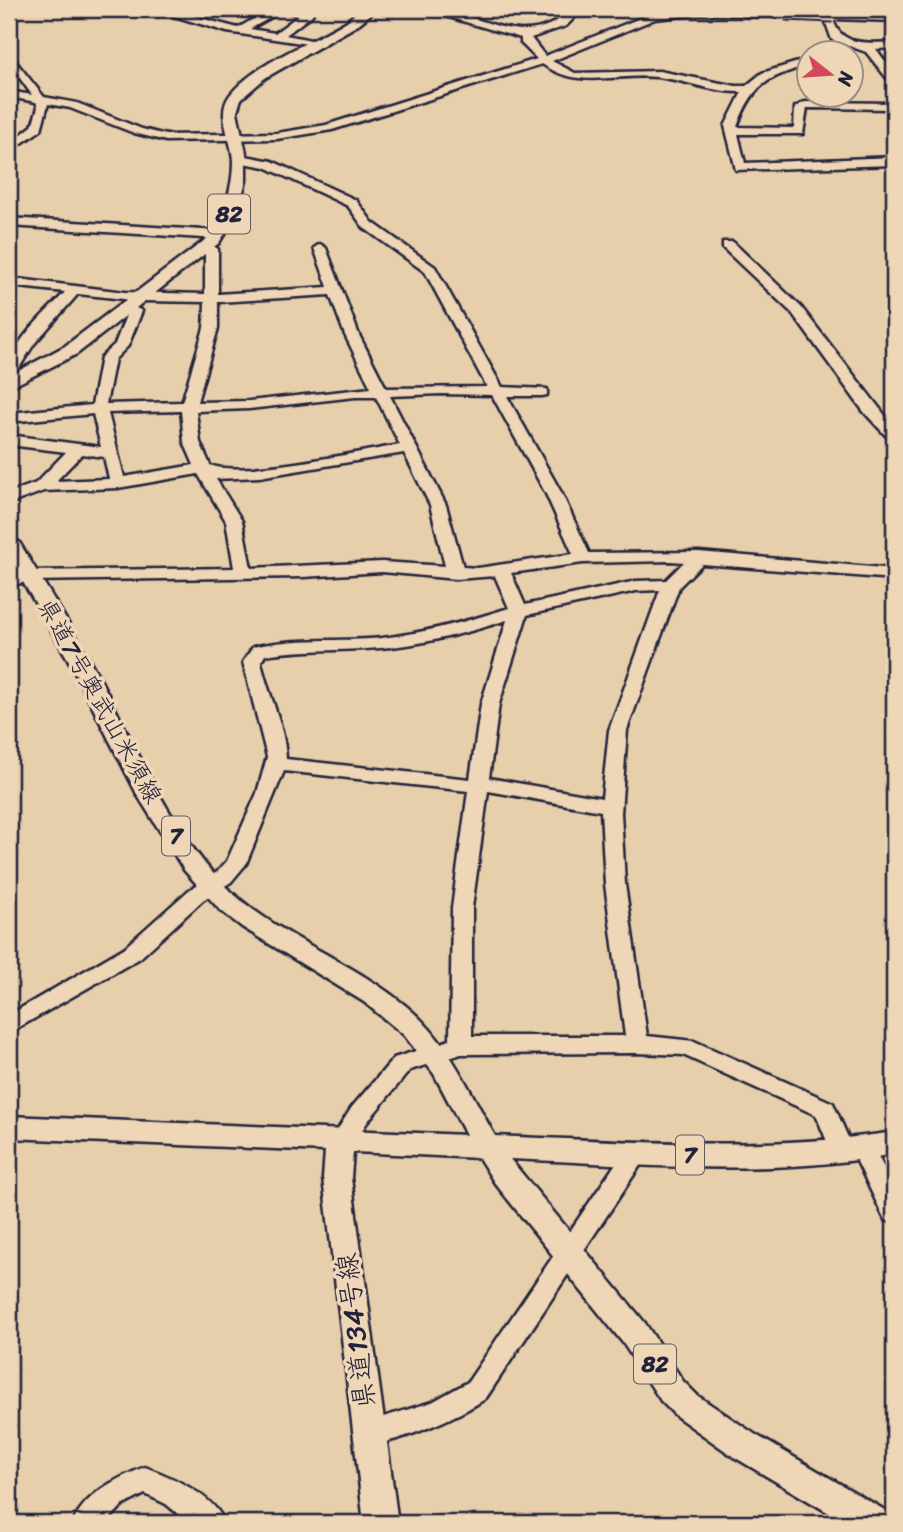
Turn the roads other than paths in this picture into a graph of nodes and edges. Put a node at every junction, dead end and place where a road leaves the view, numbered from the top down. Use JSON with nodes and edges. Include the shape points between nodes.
{"nodes":[{"id":1,"x":156,"y":9,"type":"edge"},
{"id":2,"x":193,"y":9,"type":"edge"},
{"id":3,"x":278,"y":9,"type":"edge"},
{"id":4,"x":285,"y":9,"type":"edge"},
{"id":5,"x":366,"y":9,"type":"edge"},
{"id":6,"x":426,"y":9,"type":"edge"},
{"id":7,"x":578,"y":9,"type":"edge"},
{"id":8,"x":830,"y":12,"type":"edge"},
{"id":9,"x":885,"y":15,"type":"edge"},
{"id":10,"x":180,"y":16,"type":"junction"},
{"id":11,"x":240,"y":31,"type":"junction"},
{"id":12,"x":527,"y":36,"type":"junction"},
{"id":13,"x":276,"y":37,"type":"junction"},
{"id":14,"x":836,"y":38,"type":"edge"},
{"id":15,"x":321,"y":43,"type":"junction"},
{"id":16,"x":894,"y":45,"type":"edge"},
{"id":17,"x":864,"y":47,"type":"edge"},
{"id":18,"x":864,"y":47,"type":"edge"},
{"id":19,"x":9,"y":55,"type":"edge"},
{"id":20,"x":542,"y":61,"type":"junction"},
{"id":21,"x":794,"y":66,"type":"edge"},
{"id":22,"x":894,"y":80,"type":"edge"},
{"id":23,"x":749,"y":89,"type":"junction"},
{"id":24,"x":9,"y":93,"type":"edge"},
{"id":25,"x":41,"y":98,"type":"junction"},
{"id":26,"x":894,"y":106,"type":"edge"},
{"id":27,"x":732,"y":130,"type":"junction"},
{"id":28,"x":235,"y":138,"type":"junction"},
{"id":29,"x":9,"y":149,"type":"edge"},
{"id":30,"x":240,"y":159,"type":"junction"},
{"id":31,"x":894,"y":161,"type":"edge"},
{"id":32,"x":9,"y":222,"type":"edge"},
{"id":33,"x":219,"y":235,"type":"junction"},
{"id":34,"x":728,"y":245,"type":"dead end"},
{"id":35,"x":207,"y":246,"type":"junction"},
{"id":36,"x":320,"y":248,"type":"dead end"},
{"id":37,"x":9,"y":282,"type":"edge"},
{"id":38,"x":76,"y":288,"type":"junction"},
{"id":39,"x":334,"y":290,"type":"junction"},
{"id":40,"x":209,"y":296,"type":"junction"},
{"id":41,"x":140,"y":297,"type":"junction"},
{"id":42,"x":127,"y":307,"type":"junction"},
{"id":43,"x":12,"y":377,"type":"edge"},
{"id":44,"x":495,"y":390,"type":"junction"},
{"id":45,"x":382,"y":392,"type":"junction"},
{"id":46,"x":542,"y":393,"type":"dead end"},
{"id":47,"x":188,"y":407,"type":"junction"},
{"id":48,"x":99,"y":409,"type":"junction"},
{"id":49,"x":9,"y":417,"type":"edge"},
{"id":50,"x":894,"y":436,"type":"edge"},
{"id":51,"x":9,"y":440,"type":"edge"},
{"id":52,"x":409,"y":448,"type":"junction"},
{"id":53,"x":77,"y":450,"type":"junction"},
{"id":54,"x":109,"y":453,"type":"junction"},
{"id":55,"x":203,"y":468,"type":"junction"},
{"id":56,"x":118,"y":483,"type":"junction"},
{"id":57,"x":42,"y":486,"type":"junction"},
{"id":58,"x":9,"y":499,"type":"edge"},
{"id":59,"x":9,"y":542,"type":"edge"},
{"id":60,"x":699,"y":557,"type":"junction"},
{"id":61,"x":583,"y":558,"type":"junction"},
{"id":62,"x":501,"y":570,"type":"junction"},
{"id":63,"x":243,"y":573,"type":"junction"},
{"id":64,"x":456,"y":574,"type":"junction"},
{"id":65,"x":894,"y":574,"type":"edge"},
{"id":66,"x":19,"y":579,"type":"edge"},
{"id":67,"x":671,"y":585,"type":"junction"},
{"id":68,"x":519,"y":611,"type":"junction"},
{"id":69,"x":277,"y":764,"type":"junction"},
{"id":70,"x":480,"y":785,"type":"junction"},
{"id":71,"x":612,"y":806,"type":"junction"},
{"id":72,"x":210,"y":885,"type":"junction"},
{"id":73,"x":9,"y":1024,"type":"edge"},
{"id":74,"x":637,"y":1044,"type":"junction"},
{"id":75,"x":461,"y":1045,"type":"junction"},
{"id":76,"x":432,"y":1052,"type":"junction"},
{"id":77,"x":9,"y":1127,"type":"edge"},
{"id":78,"x":343,"y":1140,"type":"junction"},
{"id":79,"x":894,"y":1143,"type":"edge"},
{"id":80,"x":485,"y":1147,"type":"junction"},
{"id":81,"x":853,"y":1150,"type":"junction"},
{"id":82,"x":635,"y":1154,"type":"junction"},
{"id":83,"x":894,"y":1213,"type":"edge"},
{"id":84,"x":568,"y":1256,"type":"junction"},
{"id":85,"x":368,"y":1434,"type":"junction"},
{"id":86,"x":87,"y":1523,"type":"edge"},
{"id":87,"x":211,"y":1523,"type":"edge"},
{"id":88,"x":381,"y":1523,"type":"edge"},
{"id":89,"x":876,"y":1523,"type":"edge"}],
"edges":[{"from":1,"to":10,"type":"street"},
{"from":2,"to":10,"type":"street"},
{"from":3,"to":11,"type":"street"},
{"from":4,"to":13,"type":"street","via":[[308,13]]},
{"from":5,"to":15,"type":"main road","number":"82"},
{"from":6,"to":12,"type":"street"},
{"from":7,"to":12,"type":"street","via":[[562,24]]},
{"from":8,"to":9,"type":"street"},
{"from":8,"to":14,"type":"street"},
{"from":8,"to":20,"type":"street","bridge":true,"via":[[702,11],[653,16]]},
{"from":10,"to":11,"type":"street"},
{"from":11,"to":13,"type":"street"},
{"from":12,"to":20,"type":"street","via":[[525,41]]},
{"from":13,"to":15,"type":"street"},
{"from":15,"to":28,"type":"main road","number":"82","via":[[261,76],[236,96],[231,109]]},
{"from":16,"to":17,"type":"street"},
{"from":18,"to":22,"type":"street"},
{"from":19,"to":25,"type":"street"},
{"from":20,"to":23,"type":"street","via":[[572,76],[656,74],[708,88]]},
{"from":20,"to":28,"type":"street","via":[[328,128]]},
{"from":21,"to":23,"type":"street","via":[[766,75]]},
{"from":23,"to":27,"type":"street","via":[[734,116]]},
{"from":24,"to":25,"type":"street"},
{"from":25,"to":28,"type":"street","via":[[87,109],[158,136]]},
{"from":25,"to":29,"type":"street","via":[[44,107],[37,128]]},
{"from":26,"to":27,"type":"street","via":[[805,105],[799,132]]},
{"from":27,"to":31,"type":"street","via":[[740,167]]},
{"from":28,"to":30,"type":"main road","number":"82"},
{"from":30,"to":33,"type":"main road","number":"82","via":[[227,222]]},
{"from":30,"to":44,"type":"street","via":[[268,164],[352,203],[368,225],[424,264]]},
{"from":32,"to":33,"type":"street"},
{"from":33,"to":35,"type":"main road","number":"82"},
{"from":34,"to":50,"type":"street","via":[[805,321],[852,388]]},
{"from":35,"to":40,"type":"street","via":[[212,249]]},
{"from":35,"to":41,"type":"main road","number":"82"},
{"from":36,"to":39,"type":"street"},
{"from":37,"to":38,"type":"street"},
{"from":38,"to":41,"type":"street"},
{"from":38,"to":43,"type":"street","via":[[28,342]]},
{"from":39,"to":40,"type":"street","via":[[276,298]]},
{"from":39,"to":45,"type":"street"},
{"from":40,"to":41,"type":"street"},
{"from":40,"to":47,"type":"street","via":[[211,328]]},
{"from":41,"to":42,"type":"main road","number":"82"},
{"from":42,"to":43,"type":"main road","number":"82","via":[[71,350]]},
{"from":42,"to":48,"type":"street","via":[[135,311],[121,346],[108,356]]},
{"from":44,"to":45,"type":"street"},
{"from":44,"to":46,"type":"street"},
{"from":44,"to":61,"type":"street","via":[[554,494]]},
{"from":45,"to":47,"type":"street"},
{"from":45,"to":52,"type":"street"},
{"from":47,"to":48,"type":"street"},
{"from":47,"to":55,"type":"street","via":[[192,442]]},
{"from":48,"to":49,"type":"street"},
{"from":48,"to":54,"type":"street"},
{"from":51,"to":53,"type":"street"},
{"from":52,"to":55,"type":"street","via":[[259,472],[220,475]]},
{"from":52,"to":64,"type":"street","via":[[438,505]]},
{"from":53,"to":54,"type":"street"},
{"from":53,"to":57,"type":"street"},
{"from":54,"to":56,"type":"street"},
{"from":55,"to":56,"type":"street"},
{"from":55,"to":63,"type":"street","via":[[234,521]]},
{"from":56,"to":57,"type":"street"},
{"from":57,"to":58,"type":"street"},
{"from":59,"to":66,"type":"main road","name":"県道7号奥武山米須線","number":"7"},
{"from":60,"to":61,"type":"street"},
{"from":60,"to":65,"type":"street"},
{"from":60,"to":67,"type":"street"},
{"from":61,"to":62,"type":"street"},
{"from":62,"to":64,"type":"street"},
{"from":62,"to":68,"type":"street"},
{"from":63,"to":64,"type":"street","via":[[382,567]]},
{"from":63,"to":66,"type":"street"},
{"from":66,"to":72,"type":"main road","name":"県道7号奥武山米須線","number":"7","via":[[62,631],[146,788]]},
{"from":67,"to":68,"type":"street","via":[[636,586]]},
{"from":67,"to":71,"type":"street","via":[[618,730]]},
{"from":68,"to":69,"type":"street","via":[[463,628],[382,643],[297,645],[259,652],[252,663]]},
{"from":68,"to":70,"type":"street","via":[[490,704]]},
{"from":69,"to":70,"type":"street"},
{"from":69,"to":72,"type":"street","via":[[236,864]]},
{"from":70,"to":71,"type":"street"},
{"from":70,"to":75,"type":"street","via":[[462,908]]},
{"from":71,"to":74,"type":"street","via":[[615,884]]},
{"from":72,"to":73,"type":"street","via":[[132,953]]},
{"from":72,"to":76,"type":"main road","name":"県道7号奥武山米須線","number":"7","via":[[258,925],[398,1014]]},
{"from":74,"to":75,"type":"street"},
{"from":74,"to":81,"type":"street","via":[[686,1047],[825,1110]]},
{"from":75,"to":76,"type":"street"},
{"from":76,"to":78,"type":"street","via":[[402,1063]]},
{"from":76,"to":80,"type":"main road","name":"県道7号奥武山米須線","number":"7"},
{"from":77,"to":78,"type":"main road","number":"7"},
{"from":78,"to":80,"type":"main road","number":"7"},
{"from":78,"to":85,"type":"main road","name":"県道134号線","via":[[337,1178]]},
{"from":79,"to":81,"type":"main road","number":"7"},
{"from":80,"to":82,"type":"main road","number":"7"},
{"from":80,"to":84,"type":"main road","number":"82"},
{"from":81,"to":82,"type":"main road","number":"7","via":[[764,1156]]},
{"from":81,"to":83,"type":"street"},
{"from":82,"to":84,"type":"street"},
{"from":84,"to":85,"type":"street","via":[[477,1390],[464,1401]]},
{"from":84,"to":89,"type":"main road","number":"82","via":[[634,1332],[687,1406],[744,1447]]},
{"from":85,"to":88,"type":"main road","name":"県道134号線"},
{"from":86,"to":87,"type":"street","via":[[112,1497],[145,1480],[176,1495]]}]}
